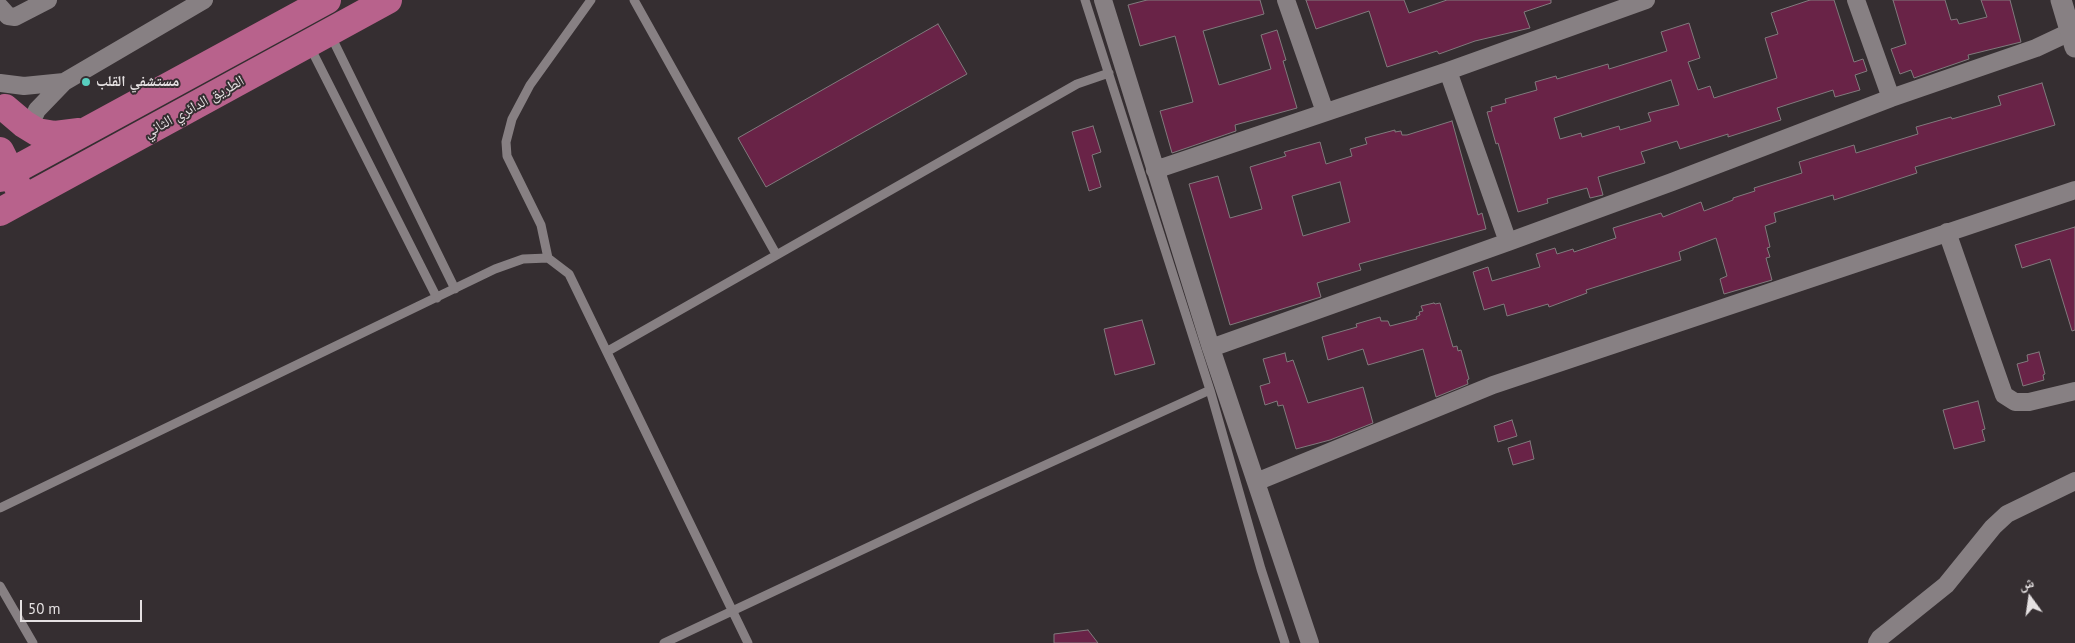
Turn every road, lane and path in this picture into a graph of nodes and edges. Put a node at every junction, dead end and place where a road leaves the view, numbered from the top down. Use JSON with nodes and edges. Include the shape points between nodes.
{"nodes":[{"id":1,"x":48,"y":0,"type":"edge"},
{"id":2,"x":204,"y":0,"type":"edge"},
{"id":3,"x":327,"y":0,"type":"edge"},
{"id":4,"x":388,"y":0,"type":"edge"},
{"id":5,"x":591,"y":0,"type":"edge"},
{"id":6,"x":634,"y":0,"type":"edge"},
{"id":7,"x":1084,"y":0,"type":"edge"},
{"id":8,"x":1103,"y":0,"type":"edge"},
{"id":9,"x":1286,"y":0,"type":"edge"},
{"id":10,"x":1646,"y":0,"type":"edge"},
{"id":11,"x":1856,"y":0,"type":"edge"},
{"id":12,"x":2062,"y":0,"type":"edge"},
{"id":13,"x":0,"y":7,"type":"edge"},
{"id":14,"x":319,"y":38,"type":"junction"},
{"id":15,"x":2072,"y":39,"type":"edge"},
{"id":16,"x":1448,"y":71,"type":"junction"},
{"id":17,"x":1109,"y":73,"type":"junction"},
{"id":18,"x":64,"y":82,"type":"junction"},
{"id":19,"x":2,"y":96,"type":"edge"},
{"id":20,"x":1891,"y":98,"type":"junction"},
{"id":21,"x":1324,"y":112,"type":"junction"},
{"id":22,"x":97,"y":126,"type":"junction"},
{"id":23,"x":29,"y":127,"type":"junction"},
{"id":24,"x":11,"y":165,"type":"edge"},
{"id":25,"x":1155,"y":170,"type":"junction"},
{"id":26,"x":51,"y":184,"type":"junction"},
{"id":27,"x":2075,"y":190,"type":"edge"},
{"id":28,"x":25,"y":199,"type":"junction"},
{"id":29,"x":0,"y":212,"type":"edge"},
{"id":30,"x":1947,"y":232,"type":"junction"},
{"id":31,"x":1508,"y":242,"type":"junction"},
{"id":32,"x":776,"y":254,"type":"junction"},
{"id":33,"x":548,"y":258,"type":"junction"},
{"id":34,"x":455,"y":289,"type":"junction"},
{"id":35,"x":437,"y":298,"type":"junction"},
{"id":36,"x":1211,"y":348,"type":"junction"},
{"id":37,"x":608,"y":352,"type":"junction"},
{"id":38,"x":1210,"y":390,"type":"junction"},
{"id":39,"x":2075,"y":391,"type":"edge"},
{"id":40,"x":2075,"y":481,"type":"edge"},
{"id":41,"x":1256,"y":482,"type":"junction"},
{"id":42,"x":0,"y":508,"type":"edge"},
{"id":43,"x":0,"y":586,"type":"edge"},
{"id":44,"x":733,"y":610,"type":"junction"},
{"id":45,"x":33,"y":643,"type":"edge"},
{"id":46,"x":664,"y":643,"type":"edge"},
{"id":47,"x":748,"y":643,"type":"edge"},
{"id":48,"x":1285,"y":643,"type":"edge"},
{"id":49,"x":1310,"y":643,"type":"edge"},
{"id":50,"x":1877,"y":643,"type":"edge"}],
"edges":[{"from":1,"to":13,"type":"street","via":[[16,17],[8,16]]},
{"from":2,"to":18,"type":"street"},
{"from":3,"to":22,"type":"highway","name":"الطريق الدائري الثاني"},
{"from":4,"to":14,"type":"highway","name":"الطريق الدائري الثاني"},
{"from":5,"to":33,"type":"lane","via":[[530,85],[512,118],[506,142],[507,156],[541,225]]},
{"from":6,"to":32,"type":"lane"},
{"from":7,"to":17,"type":"lane"},
{"from":8,"to":25,"type":"street"},
{"from":9,"to":21,"type":"street"},
{"from":10,"to":16,"type":"street"},
{"from":11,"to":20,"type":"street"},
{"from":12,"to":15,"type":"street"},
{"from":14,"to":26,"type":"highway","name":"الطريق الدائري الثاني"},
{"from":14,"to":34,"type":"lane"},
{"from":14,"to":35,"type":"lane"},
{"from":15,"to":20,"type":"street","via":[[2036,48]]},
{"from":16,"to":21,"type":"street"},
{"from":16,"to":31,"type":"street"},
{"from":17,"to":32,"type":"lane","via":[[1077,84]]},
{"from":17,"to":38,"type":"lane"},
{"from":18,"to":19,"type":"street","via":[[24,86]]},
{"from":18,"to":23,"type":"street","via":[[37,110]]},
{"from":19,"to":23,"type":"highway"},
{"from":19,"to":24,"type":"highway"},
{"from":20,"to":31,"type":"street"},
{"from":21,"to":25,"type":"street"},
{"from":22,"to":23,"type":"highway","via":[[73,134],[55,135]]},
{"from":22,"to":24,"type":"highway","name":"الطريق الدائري الثاني"},
{"from":24,"to":26,"type":"highway"},
{"from":24,"to":28,"type":"highway"},
{"from":25,"to":36,"type":"street"},
{"from":26,"to":28,"type":"highway","name":"الطريق الدائري الثاني"},
{"from":27,"to":30,"type":"street"},
{"from":28,"to":29,"type":"highway","name":"الطريق الدائري الثاني"},
{"from":30,"to":39,"type":"street","via":[[2004,395],[2014,402],[2029,402]]},
{"from":30,"to":41,"type":"street","via":[[1493,385]]},
{"from":31,"to":36,"type":"street"},
{"from":32,"to":37,"type":"lane"},
{"from":33,"to":34,"type":"lane","via":[[523,258]]},
{"from":33,"to":37,"type":"lane","via":[[569,274]]},
{"from":34,"to":35,"type":"lane"},
{"from":35,"to":42,"type":"lane"},
{"from":36,"to":41,"type":"street"},
{"from":37,"to":44,"type":"lane"},
{"from":38,"to":44,"type":"lane"},
{"from":38,"to":48,"type":"lane"},
{"from":40,"to":50,"type":"street","via":[[2008,514],[1993,527],[1946,586]]},
{"from":41,"to":49,"type":"street"},
{"from":43,"to":45,"type":"lane"},
{"from":44,"to":46,"type":"lane"},
{"from":44,"to":47,"type":"lane"}]}
